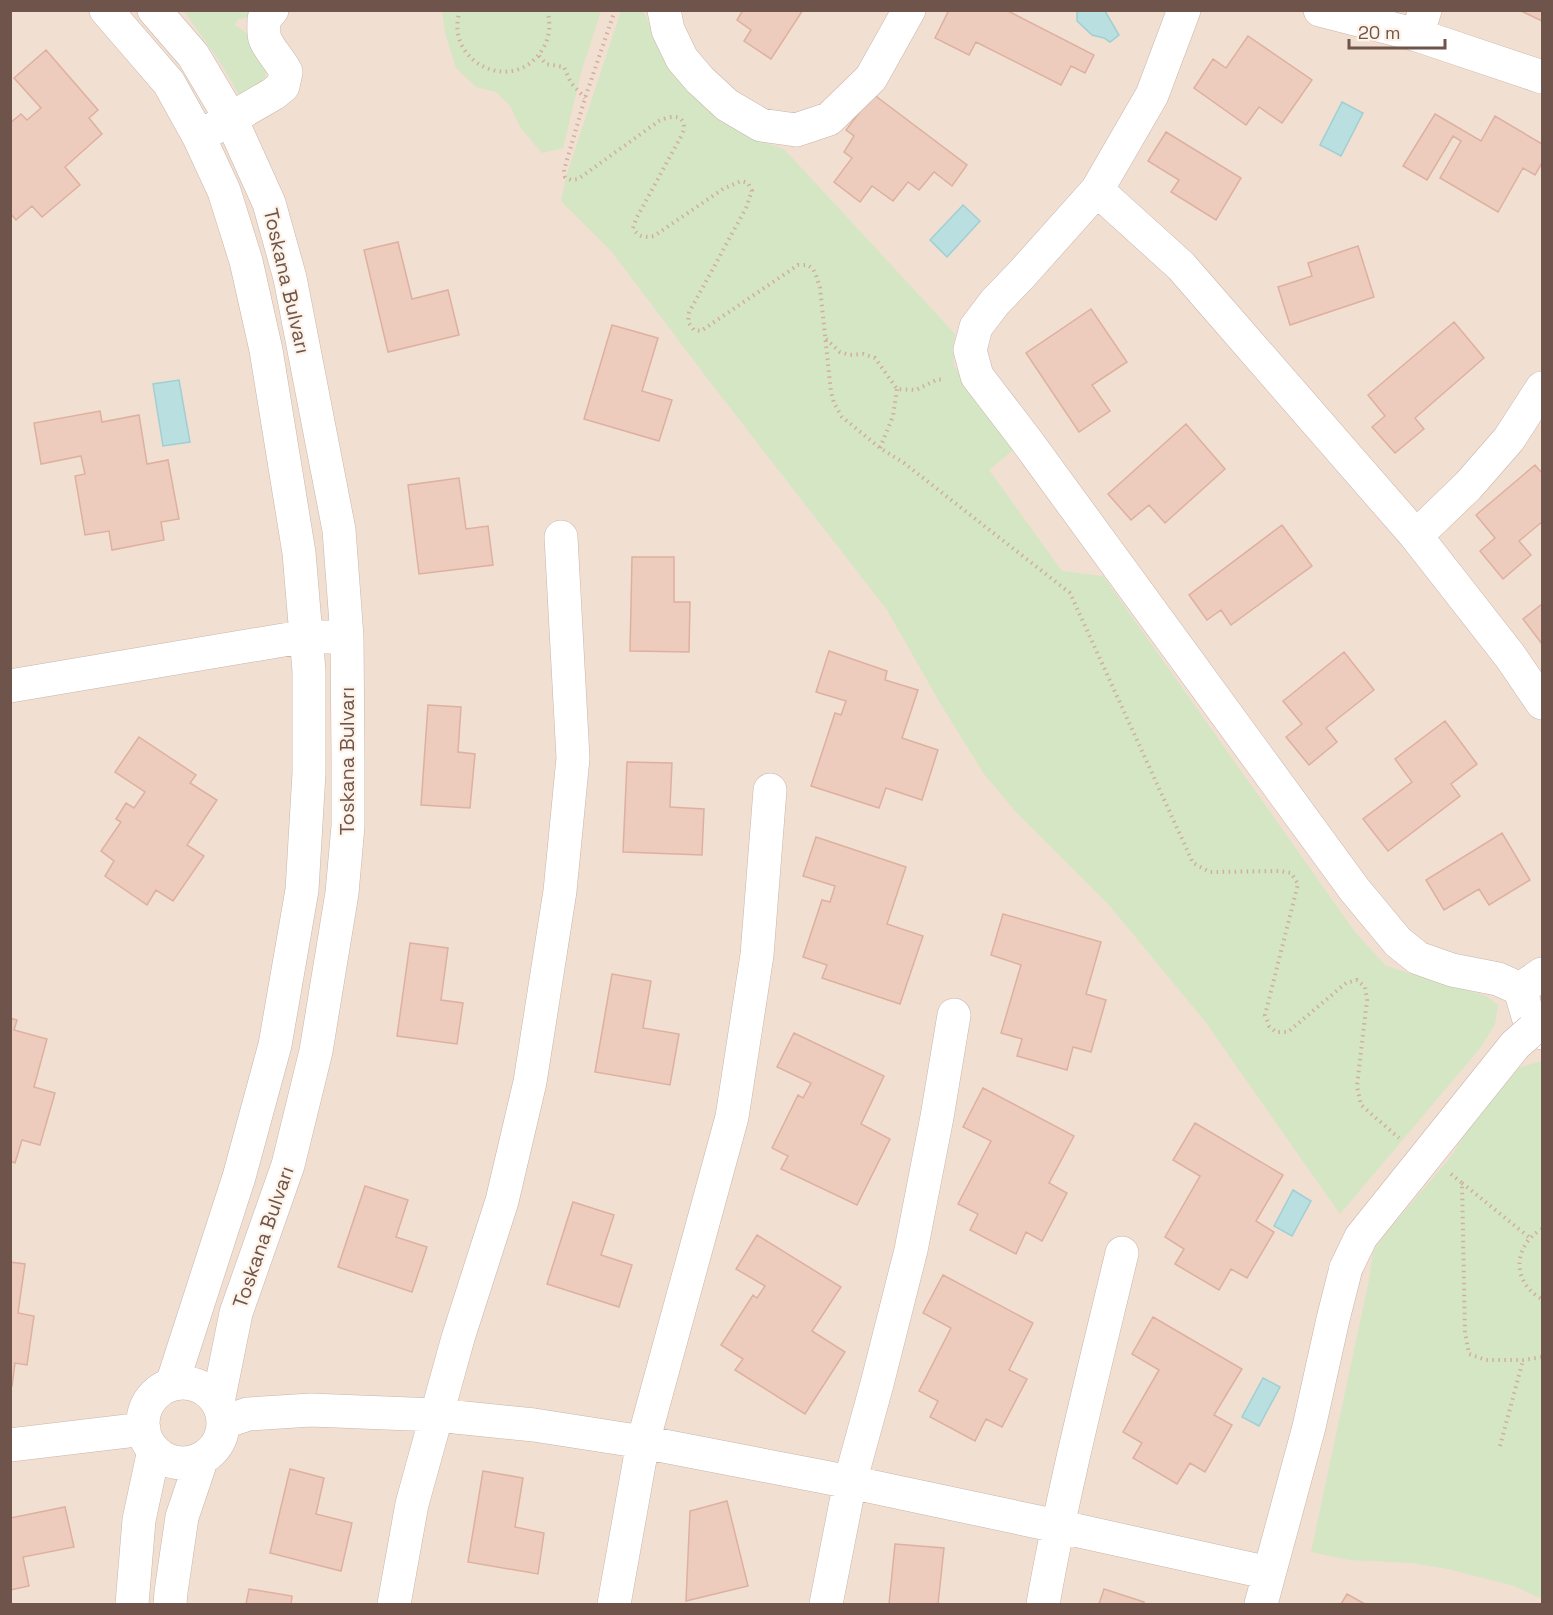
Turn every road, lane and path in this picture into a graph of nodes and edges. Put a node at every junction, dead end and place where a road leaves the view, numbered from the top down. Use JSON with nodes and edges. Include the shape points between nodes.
{"nodes":[{"id":1,"x":106,"y":10,"type":"edge"},
{"id":2,"x":154,"y":10,"type":"edge"},
{"id":3,"x":272,"y":10,"type":"edge"},
{"id":4,"x":460,"y":10,"type":"edge"},
{"id":5,"x":547,"y":10,"type":"edge"},
{"id":6,"x":615,"y":10,"type":"edge"},
{"id":7,"x":664,"y":10,"type":"edge"},
{"id":8,"x":909,"y":10,"type":"edge"},
{"id":9,"x":1184,"y":10,"type":"edge"},
{"id":10,"x":1320,"y":10,"type":"edge"},
{"id":11,"x":1421,"y":23,"type":"edge"},
{"id":12,"x":538,"y":56,"type":"junction"},
{"id":13,"x":1542,"y":77,"type":"edge"},
{"id":14,"x":585,"y":98,"type":"junction"},
{"id":15,"x":231,"y":119,"type":"junction"},
{"id":16,"x":199,"y":137,"type":"junction"},
{"id":17,"x":1097,"y":190,"type":"junction"},
{"id":18,"x":826,"y":338,"type":"junction"},
{"id":19,"x":977,"y":376,"type":"junction"},
{"id":20,"x":1542,"y":388,"type":"edge"},
{"id":21,"x":897,"y":389,"type":"junction"},
{"id":22,"x":880,"y":448,"type":"junction"},
{"id":23,"x":1416,"y":536,"type":"junction"},
{"id":24,"x":561,"y":537,"type":"dead end"},
{"id":25,"x":307,"y":636,"type":"junction"},
{"id":26,"x":347,"y":637,"type":"junction"},
{"id":27,"x":10,"y":687,"type":"edge"},
{"id":28,"x":1542,"y":703,"type":"edge"},
{"id":29,"x":770,"y":790,"type":"dead end"},
{"id":30,"x":1531,"y":982,"type":"edge"},
{"id":31,"x":954,"y":1015,"type":"dead end"},
{"id":32,"x":1537,"y":1031,"type":"edge"},
{"id":33,"x":1400,"y":1138,"type":"dead end"},
{"id":34,"x":1448,"y":1171,"type":"dead end"},
{"id":35,"x":1462,"y":1183,"type":"junction"},
{"id":36,"x":1542,"y":1230,"type":"edge"},
{"id":37,"x":1530,"y":1238,"type":"junction"},
{"id":38,"x":1122,"y":1253,"type":"dead end"},
{"id":39,"x":1542,"y":1299,"type":"edge"},
{"id":40,"x":1542,"y":1357,"type":"edge"},
{"id":41,"x":1523,"y":1360,"type":"junction"},
{"id":42,"x":172,"y":1384,"type":"junction"},
{"id":43,"x":221,"y":1412,"type":"junction"},
{"id":44,"x":436,"y":1415,"type":"junction"},
{"id":45,"x":149,"y":1439,"type":"junction"},
{"id":46,"x":643,"y":1442,"type":"junction"},
{"id":47,"x":10,"y":1445,"type":"edge"},
{"id":48,"x":1500,"y":1446,"type":"dead end"},
{"id":49,"x":202,"y":1458,"type":"junction"},
{"id":50,"x":850,"y":1482,"type":"junction"},
{"id":51,"x":1057,"y":1526,"type":"junction"},
{"id":52,"x":1269,"y":1573,"type":"junction"},
{"id":53,"x":132,"y":1605,"type":"edge"},
{"id":54,"x":170,"y":1605,"type":"edge"},
{"id":55,"x":394,"y":1605,"type":"edge"},
{"id":56,"x":614,"y":1605,"type":"edge"},
{"id":57,"x":826,"y":1605,"type":"edge"},
{"id":58,"x":1043,"y":1605,"type":"edge"},
{"id":59,"x":1262,"y":1605,"type":"edge"}],
"edges":[{"from":1,"to":16,"type":"street","name":"Toskana Bulvarı","via":[[169,83]]},
{"from":2,"to":15,"type":"street","name":"Toskana Bulvarı","via":[[193,55]]},
{"from":3,"to":15,"type":"street","via":[[264,20],[264,37],[286,72],[283,86]]},
{"from":4,"to":12,"type":"path","via":[[458,35],[463,49],[484,68],[514,71]]},
{"from":5,"to":12,"type":"path","via":[[550,28],[547,43]]},
{"from":6,"to":14,"type":"path"},
{"from":7,"to":8,"type":"street","via":[[668,30],[682,59],[699,80],[727,105],[761,125],[796,130],[829,120],[871,78]]},
{"from":9,"to":17,"type":"street","via":[[1152,95]]},
{"from":10,"to":11,"type":"street"},
{"from":11,"to":13,"type":"street"},
{"from":12,"to":14,"type":"path","via":[[546,64],[564,67],[571,83]]},
{"from":14,"to":18,"type":"path","via":[[564,170],[565,177],[571,180],[666,118],[678,117],[684,124],[636,219],[633,228],[637,234],[645,238],[654,236],[741,181],[748,183],[752,191],[689,313],[688,322],[694,330],[707,328],[804,264],[813,269],[820,288]]},
{"from":15,"to":16,"type":"street"},
{"from":15,"to":26,"type":"street","name":"Toskana Bulvarı","via":[[269,203],[290,278],[339,530]]},
{"from":16,"to":25,"type":"street","name":"Toskana Bulvarı","via":[[224,191],[246,261],[266,350],[299,553]]},
{"from":17,"to":19,"type":"street","via":[[976,327],[970,350]]},
{"from":17,"to":23,"type":"street","via":[[1181,266]]},
{"from":18,"to":21,"type":"path","via":[[840,352],[875,358]]},
{"from":18,"to":22,"type":"path","via":[[834,403],[842,417]]},
{"from":19,"to":21,"type":"path","via":[[936,380],[916,390]]},
{"from":19,"to":30,"type":"street","via":[[1354,889],[1398,942],[1418,958],[1452,970]]},
{"from":20,"to":23,"type":"street","via":[[1502,446],[1468,486]]},
{"from":21,"to":22,"type":"path"},
{"from":22,"to":33,"type":"path","via":[[1070,593],[1193,863],[1209,872],[1291,873],[1298,884],[1265,1015],[1269,1026],[1276,1032],[1288,1032],[1346,983],[1357,980],[1365,987],[1367,1000],[1357,1086],[1361,1105]]},
{"from":23,"to":28,"type":"street"},
{"from":24,"to":44,"type":"street","via":[[573,758],[560,891],[530,1082],[502,1201]]},
{"from":25,"to":26,"type":"street"},
{"from":25,"to":27,"type":"street"},
{"from":25,"to":42,"type":"street","name":"Toskana Bulvarı","via":[[309,773],[302,890],[275,1045],[240,1177]]},
{"from":26,"to":43,"type":"street","name":"Toskana Bulvarı","via":[[348,826],[342,893],[318,1040],[288,1165],[236,1313]]},
{"from":29,"to":46,"type":"street","via":[[757,956],[732,1117]]},
{"from":30,"to":32,"type":"street"},
{"from":31,"to":50,"type":"street","via":[[911,1250]]},
{"from":32,"to":52,"type":"street","bridge":true,"via":[[1515,1045],[1361,1237],[1346,1268],[1309,1427]]},
{"from":34,"to":35,"type":"path"},
{"from":35,"to":37,"type":"path"},
{"from":35,"to":41,"type":"path","via":[[1465,1333],[1469,1354],[1486,1360]]},
{"from":36,"to":37,"type":"path"},
{"from":37,"to":39,"type":"path","via":[[1522,1248],[1521,1274],[1526,1286]]},
{"from":38,"to":51,"type":"street"},
{"from":40,"to":41,"type":"path"},
{"from":41,"to":48,"type":"path"},
{"from":42,"to":43,"type":"street","via":[[198,1385],[209,1392]]},
{"from":42,"to":45,"type":"street","via":[[160,1390],[145,1412]]},
{"from":43,"to":44,"type":"street","via":[[311,1410]]},
{"from":43,"to":49,"type":"street","name":"Toskana Bulvarı","via":[[219,1439]]},
{"from":44,"to":46,"type":"street"},
{"from":44,"to":55,"type":"street","via":[[412,1504]]},
{"from":45,"to":47,"type":"street"},
{"from":45,"to":49,"type":"street","via":[[165,1458],[177,1462]]},
{"from":45,"to":53,"type":"street"},
{"from":46,"to":50,"type":"street"},
{"from":46,"to":56,"type":"street"},
{"from":49,"to":54,"type":"street","name":"Toskana Bulvarı","via":[[182,1517]]},
{"from":50,"to":51,"type":"street"},
{"from":50,"to":57,"type":"street"},
{"from":51,"to":52,"type":"street"},
{"from":51,"to":58,"type":"street"},
{"from":52,"to":59,"type":"street"}]}
